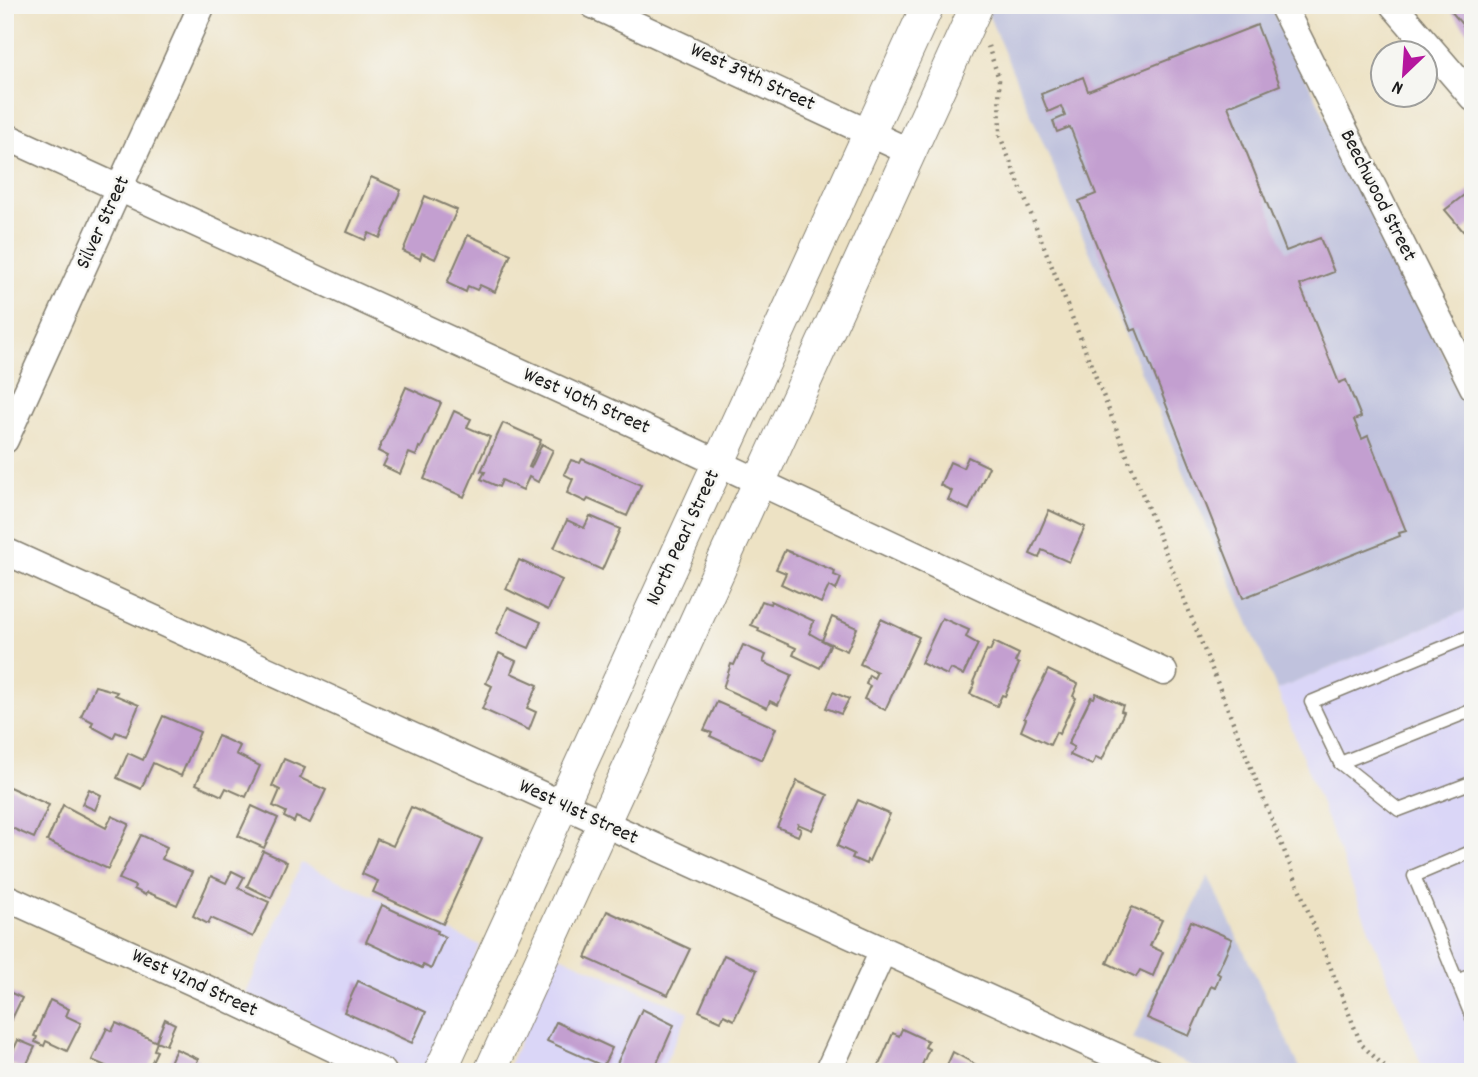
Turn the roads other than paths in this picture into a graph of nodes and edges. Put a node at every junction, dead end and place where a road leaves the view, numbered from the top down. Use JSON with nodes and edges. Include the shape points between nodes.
{"nodes":[{"id":1,"x":202,"y":5,"type":"edge"},
{"id":2,"x":593,"y":5,"type":"edge"},
{"id":3,"x":928,"y":5,"type":"edge"},
{"id":4,"x":1282,"y":5,"type":"edge"},
{"id":5,"x":1393,"y":5,"type":"edge"},
{"id":6,"x":977,"y":7,"type":"edge"},
{"id":7,"x":1473,"y":97,"type":"edge"},
{"id":8,"x":870,"y":133,"type":"junction"},
{"id":9,"x":5,"y":136,"type":"edge"},
{"id":10,"x":911,"y":152,"type":"junction"},
{"id":11,"x":119,"y":190,"type":"junction"},
{"id":12,"x":1473,"y":387,"type":"edge"},
{"id":13,"x":5,"y":440,"type":"edge"},
{"id":14,"x":718,"y":463,"type":"junction"},
{"id":15,"x":759,"y":483,"type":"junction"},
{"id":16,"x":5,"y":551,"type":"edge"},
{"id":17,"x":1473,"y":635,"type":"edge"},
{"id":18,"x":1164,"y":671,"type":"dead end"},
{"id":19,"x":1473,"y":710,"type":"edge"},
{"id":20,"x":1340,"y":763,"type":"junction"},
{"id":21,"x":1473,"y":782,"type":"edge"},
{"id":22,"x":562,"y":805,"type":"junction"},
{"id":23,"x":603,"y":824,"type":"junction"},
{"id":24,"x":1473,"y":851,"type":"edge"},
{"id":25,"x":5,"y":897,"type":"edge"},
{"id":26,"x":883,"y":951,"type":"junction"},
{"id":27,"x":1473,"y":974,"type":"edge"},
{"id":28,"x":1457,"y":981,"type":"junction"},
{"id":29,"x":1473,"y":1020,"type":"edge"},
{"id":30,"x":383,"y":1072,"type":"edge"},
{"id":31,"x":440,"y":1072,"type":"edge"},
{"id":32,"x":490,"y":1072,"type":"edge"},
{"id":33,"x":828,"y":1072,"type":"edge"},
{"id":34,"x":1152,"y":1072,"type":"edge"}],
"edges":[{"from":1,"to":11,"type":"street","name":"Silver Street"},
{"from":2,"to":8,"type":"street","name":"West 39th Street"},
{"from":3,"to":8,"type":"street","name":"North Pearl Street"},
{"from":4,"to":12,"type":"street","name":"Beechwood Street"},
{"from":5,"to":7,"type":"street"},
{"from":6,"to":10,"type":"street"},
{"from":8,"to":10,"type":"street","name":"West 39th Street"},
{"from":8,"to":14,"type":"street","name":"North Pearl Street"},
{"from":9,"to":11,"type":"street","name":"West 40th Street"},
{"from":10,"to":15,"type":"street"},
{"from":11,"to":13,"type":"street","name":"Silver Street"},
{"from":11,"to":14,"type":"street","name":"West 40th Street"},
{"from":14,"to":15,"type":"street","name":"West 40th Street"},
{"from":14,"to":22,"type":"street","name":"North Pearl Street"},
{"from":15,"to":18,"type":"street","name":"West 40th Street"},
{"from":15,"to":23,"type":"street"},
{"from":16,"to":22,"type":"street","name":"West 41st Street"},
{"from":17,"to":20,"type":"lane","via":[[1311,702]]},
{"from":19,"to":20,"type":"lane"},
{"from":20,"to":21,"type":"lane","via":[[1399,810]]},
{"from":22,"to":23,"type":"street","name":"West 41st Street"},
{"from":22,"to":31,"type":"street","name":"North Pearl Street"},
{"from":23,"to":26,"type":"street","name":"West 41st Street"},
{"from":23,"to":32,"type":"street"},
{"from":24,"to":28,"type":"lane","via":[[1413,876]]},
{"from":25,"to":30,"type":"street","name":"West 42nd Street"},
{"from":26,"to":33,"type":"street"},
{"from":26,"to":34,"type":"street","name":"West 41st Street"},
{"from":27,"to":28,"type":"lane"},
{"from":28,"to":29,"type":"lane"}]}
